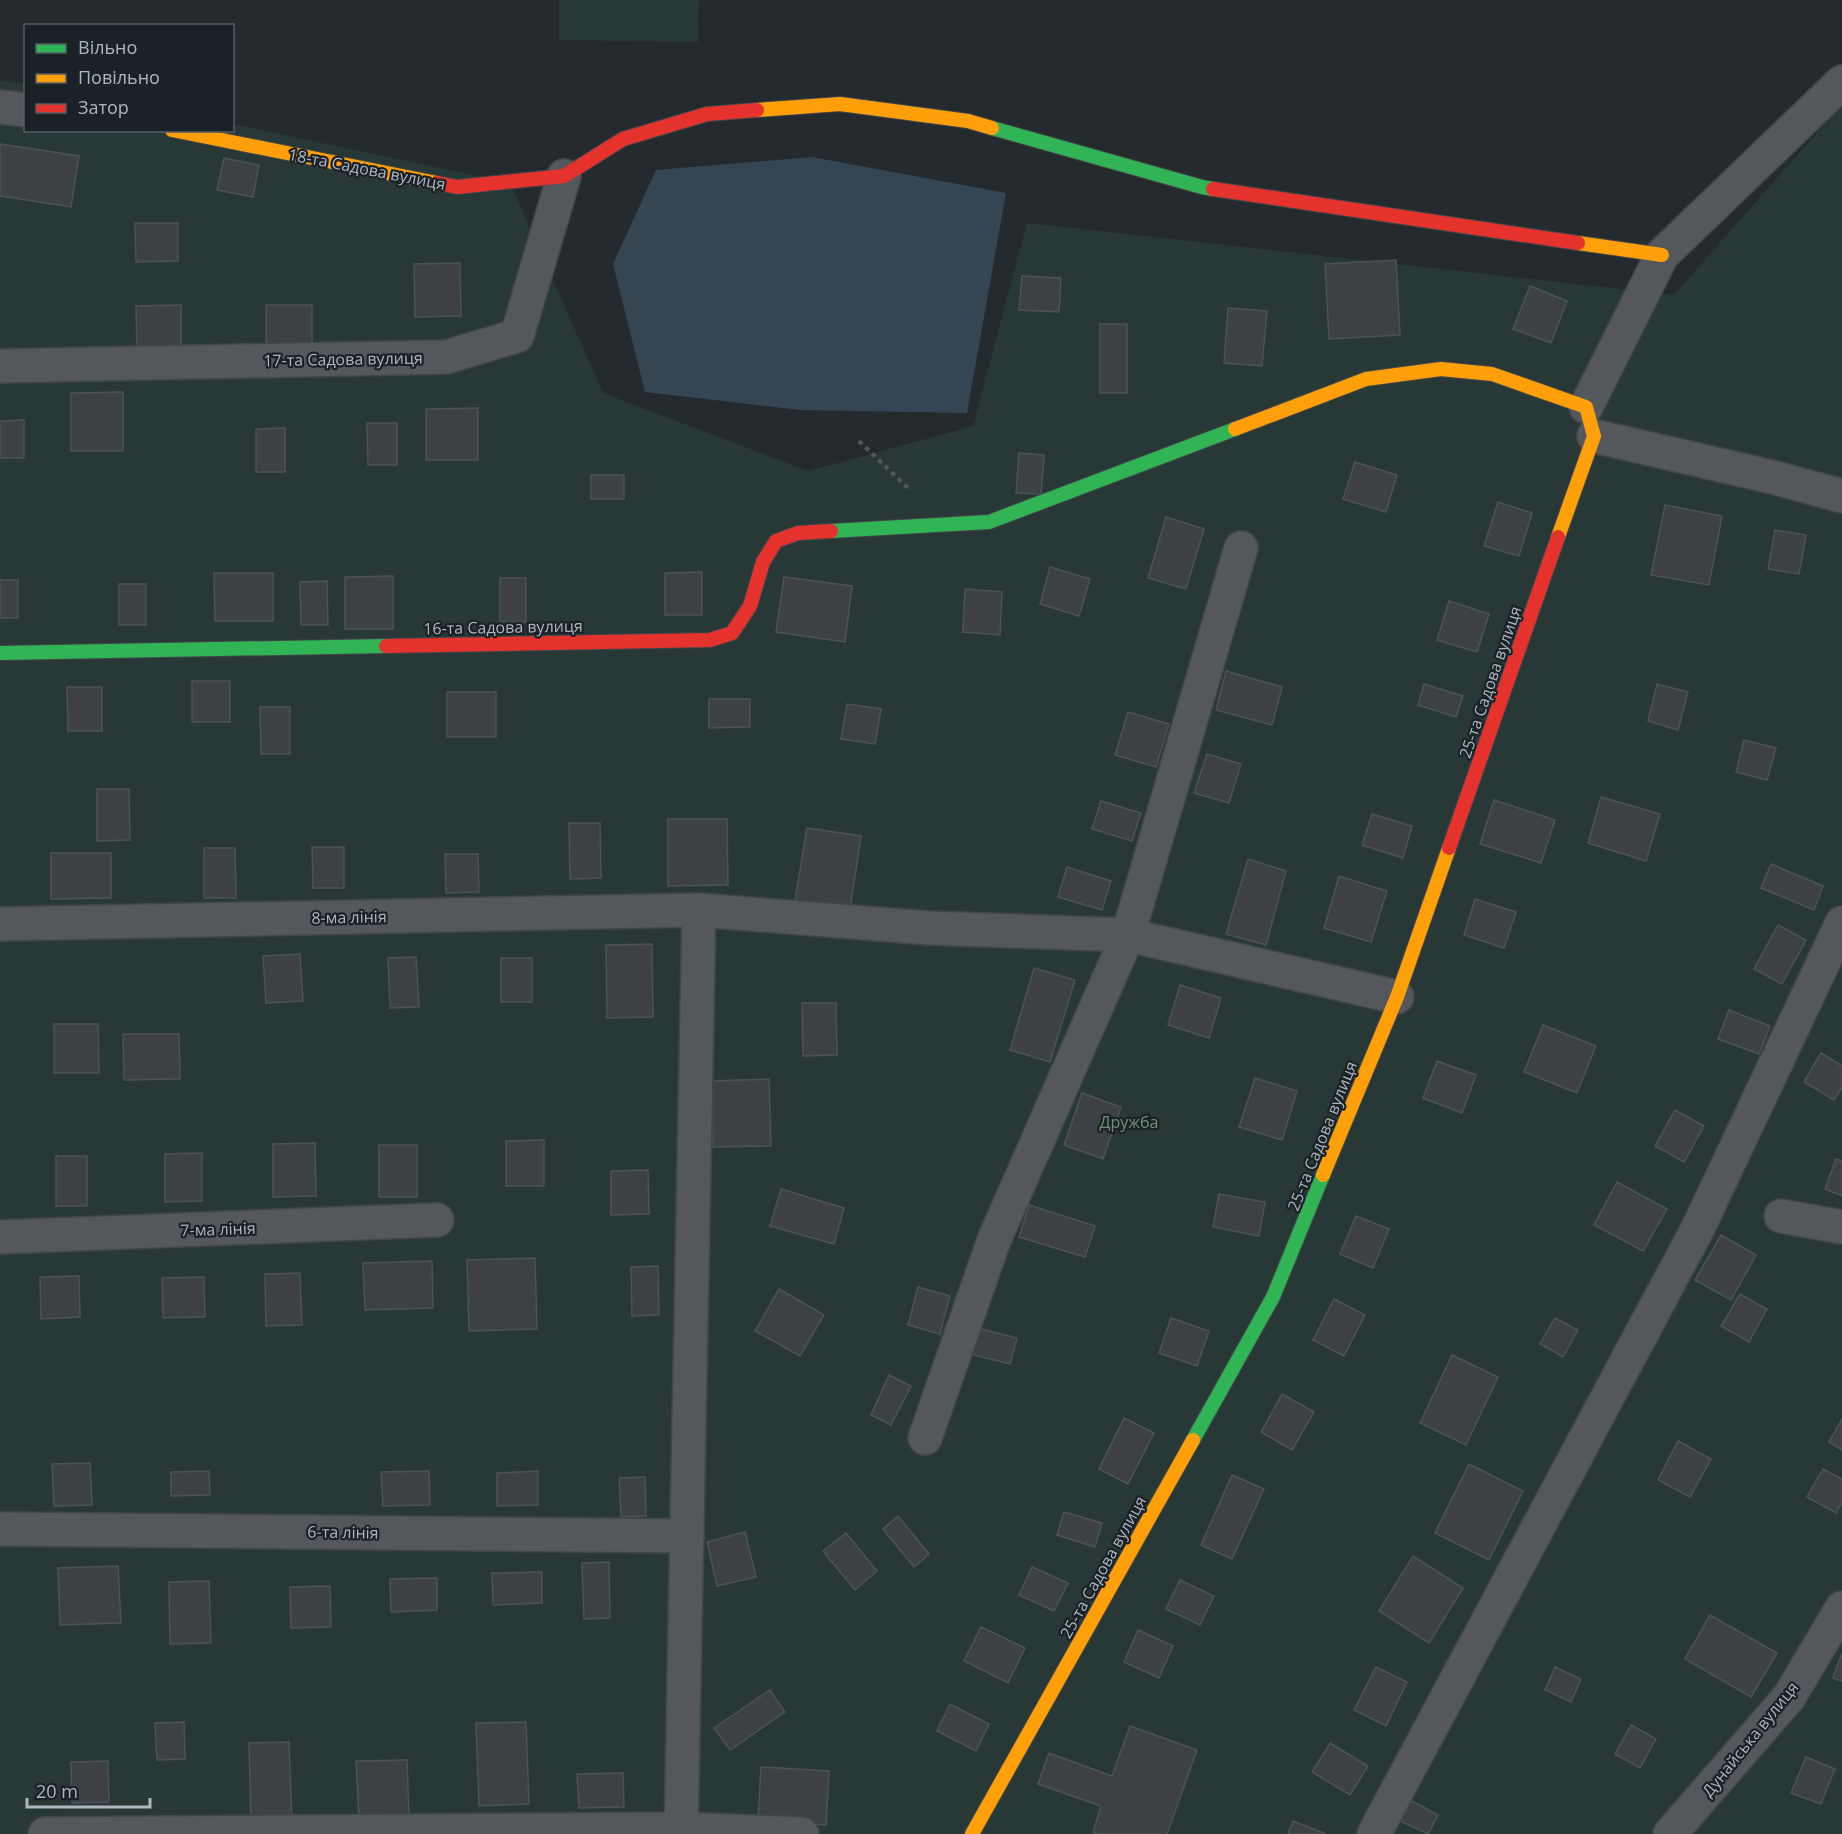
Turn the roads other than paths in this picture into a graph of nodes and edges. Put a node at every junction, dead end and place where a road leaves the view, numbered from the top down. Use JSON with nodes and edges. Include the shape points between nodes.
{"nodes":[{"id":1,"x":1842,"y":82,"type":"edge"},
{"id":2,"x":0,"y":107,"type":"edge"},
{"id":3,"x":24,"y":110,"type":"edge"},
{"id":4,"x":182,"y":132,"type":"edge"},
{"id":5,"x":564,"y":176,"type":"junction"},
{"id":6,"x":1662,"y":255,"type":"junction"},
{"id":7,"x":0,"y":366,"type":"edge"},
{"id":8,"x":1590,"y":421,"type":"junction"},
{"id":9,"x":1842,"y":496,"type":"edge"},
{"id":10,"x":1241,"y":548,"type":"dead end"},
{"id":11,"x":0,"y":653,"type":"edge"},
{"id":12,"x":699,"y":910,"type":"junction"},
{"id":13,"x":1842,"y":923,"type":"edge"},
{"id":14,"x":0,"y":924,"type":"edge"},
{"id":15,"x":1128,"y":935,"type":"junction"},
{"id":16,"x":1397,"y":997,"type":"junction"},
{"id":17,"x":1780,"y":1216,"type":"dead end"},
{"id":18,"x":437,"y":1220,"type":"dead end"},
{"id":19,"x":1842,"y":1227,"type":"edge"},
{"id":20,"x":0,"y":1237,"type":"edge"},
{"id":21,"x":925,"y":1438,"type":"dead end"},
{"id":22,"x":0,"y":1529,"type":"edge"},
{"id":23,"x":687,"y":1536,"type":"junction"},
{"id":24,"x":1842,"y":1608,"type":"edge"},
{"id":25,"x":681,"y":1831,"type":"edge"},
{"id":26,"x":45,"y":1834,"type":"edge"},
{"id":27,"x":802,"y":1834,"type":"edge"},
{"id":28,"x":972,"y":1834,"type":"edge"},
{"id":29,"x":1374,"y":1834,"type":"edge"},
{"id":30,"x":1670,"y":1834,"type":"edge"}],
"edges":[{"from":1,"to":6,"type":"street"},
{"from":2,"to":3,"type":"street"},
{"from":4,"to":5,"type":"street","name":"18-та Садова вулиця","via":[[457,187]]},
{"from":5,"to":6,"type":"street","via":[[623,139],[707,114],[840,104],[968,121],[1202,187]]},
{"from":5,"to":7,"type":"street","name":"17-та Садова вулиця","via":[[517,336],[446,357]]},
{"from":6,"to":8,"type":"street"},
{"from":8,"to":9,"type":"street"},
{"from":8,"to":11,"type":"street","name":"16-та Садова вулиця","via":[[1492,374],[1442,369],[1366,379],[989,522],[798,533],[776,541],[762,562],[750,606],[732,633],[710,640]]},
{"from":8,"to":16,"type":"street","name":"25-та Садова вулиця"},
{"from":10,"to":15,"type":"street"},
{"from":12,"to":14,"type":"street","name":"8-ма лінія"},
{"from":12,"to":15,"type":"street","name":"8-ма лінія","via":[[929,928]]},
{"from":12,"to":23,"type":"street"},
{"from":13,"to":29,"type":"street","via":[[1698,1228]]},
{"from":15,"to":16,"type":"street","name":"8-ма лінія"},
{"from":15,"to":21,"type":"street","via":[[994,1240]]},
{"from":16,"to":28,"type":"street","name":"25-та Садова вулиця","via":[[1273,1297]]},
{"from":17,"to":19,"type":"street"},
{"from":18,"to":20,"type":"street","name":"7-ма лінія"},
{"from":22,"to":23,"type":"street","name":"6-та лінія"},
{"from":23,"to":25,"type":"street"},
{"from":24,"to":30,"type":"street","name":"Дунайська вулиця","via":[[1789,1696]]},
{"from":25,"to":26,"type":"street"},
{"from":25,"to":27,"type":"street"}]}
